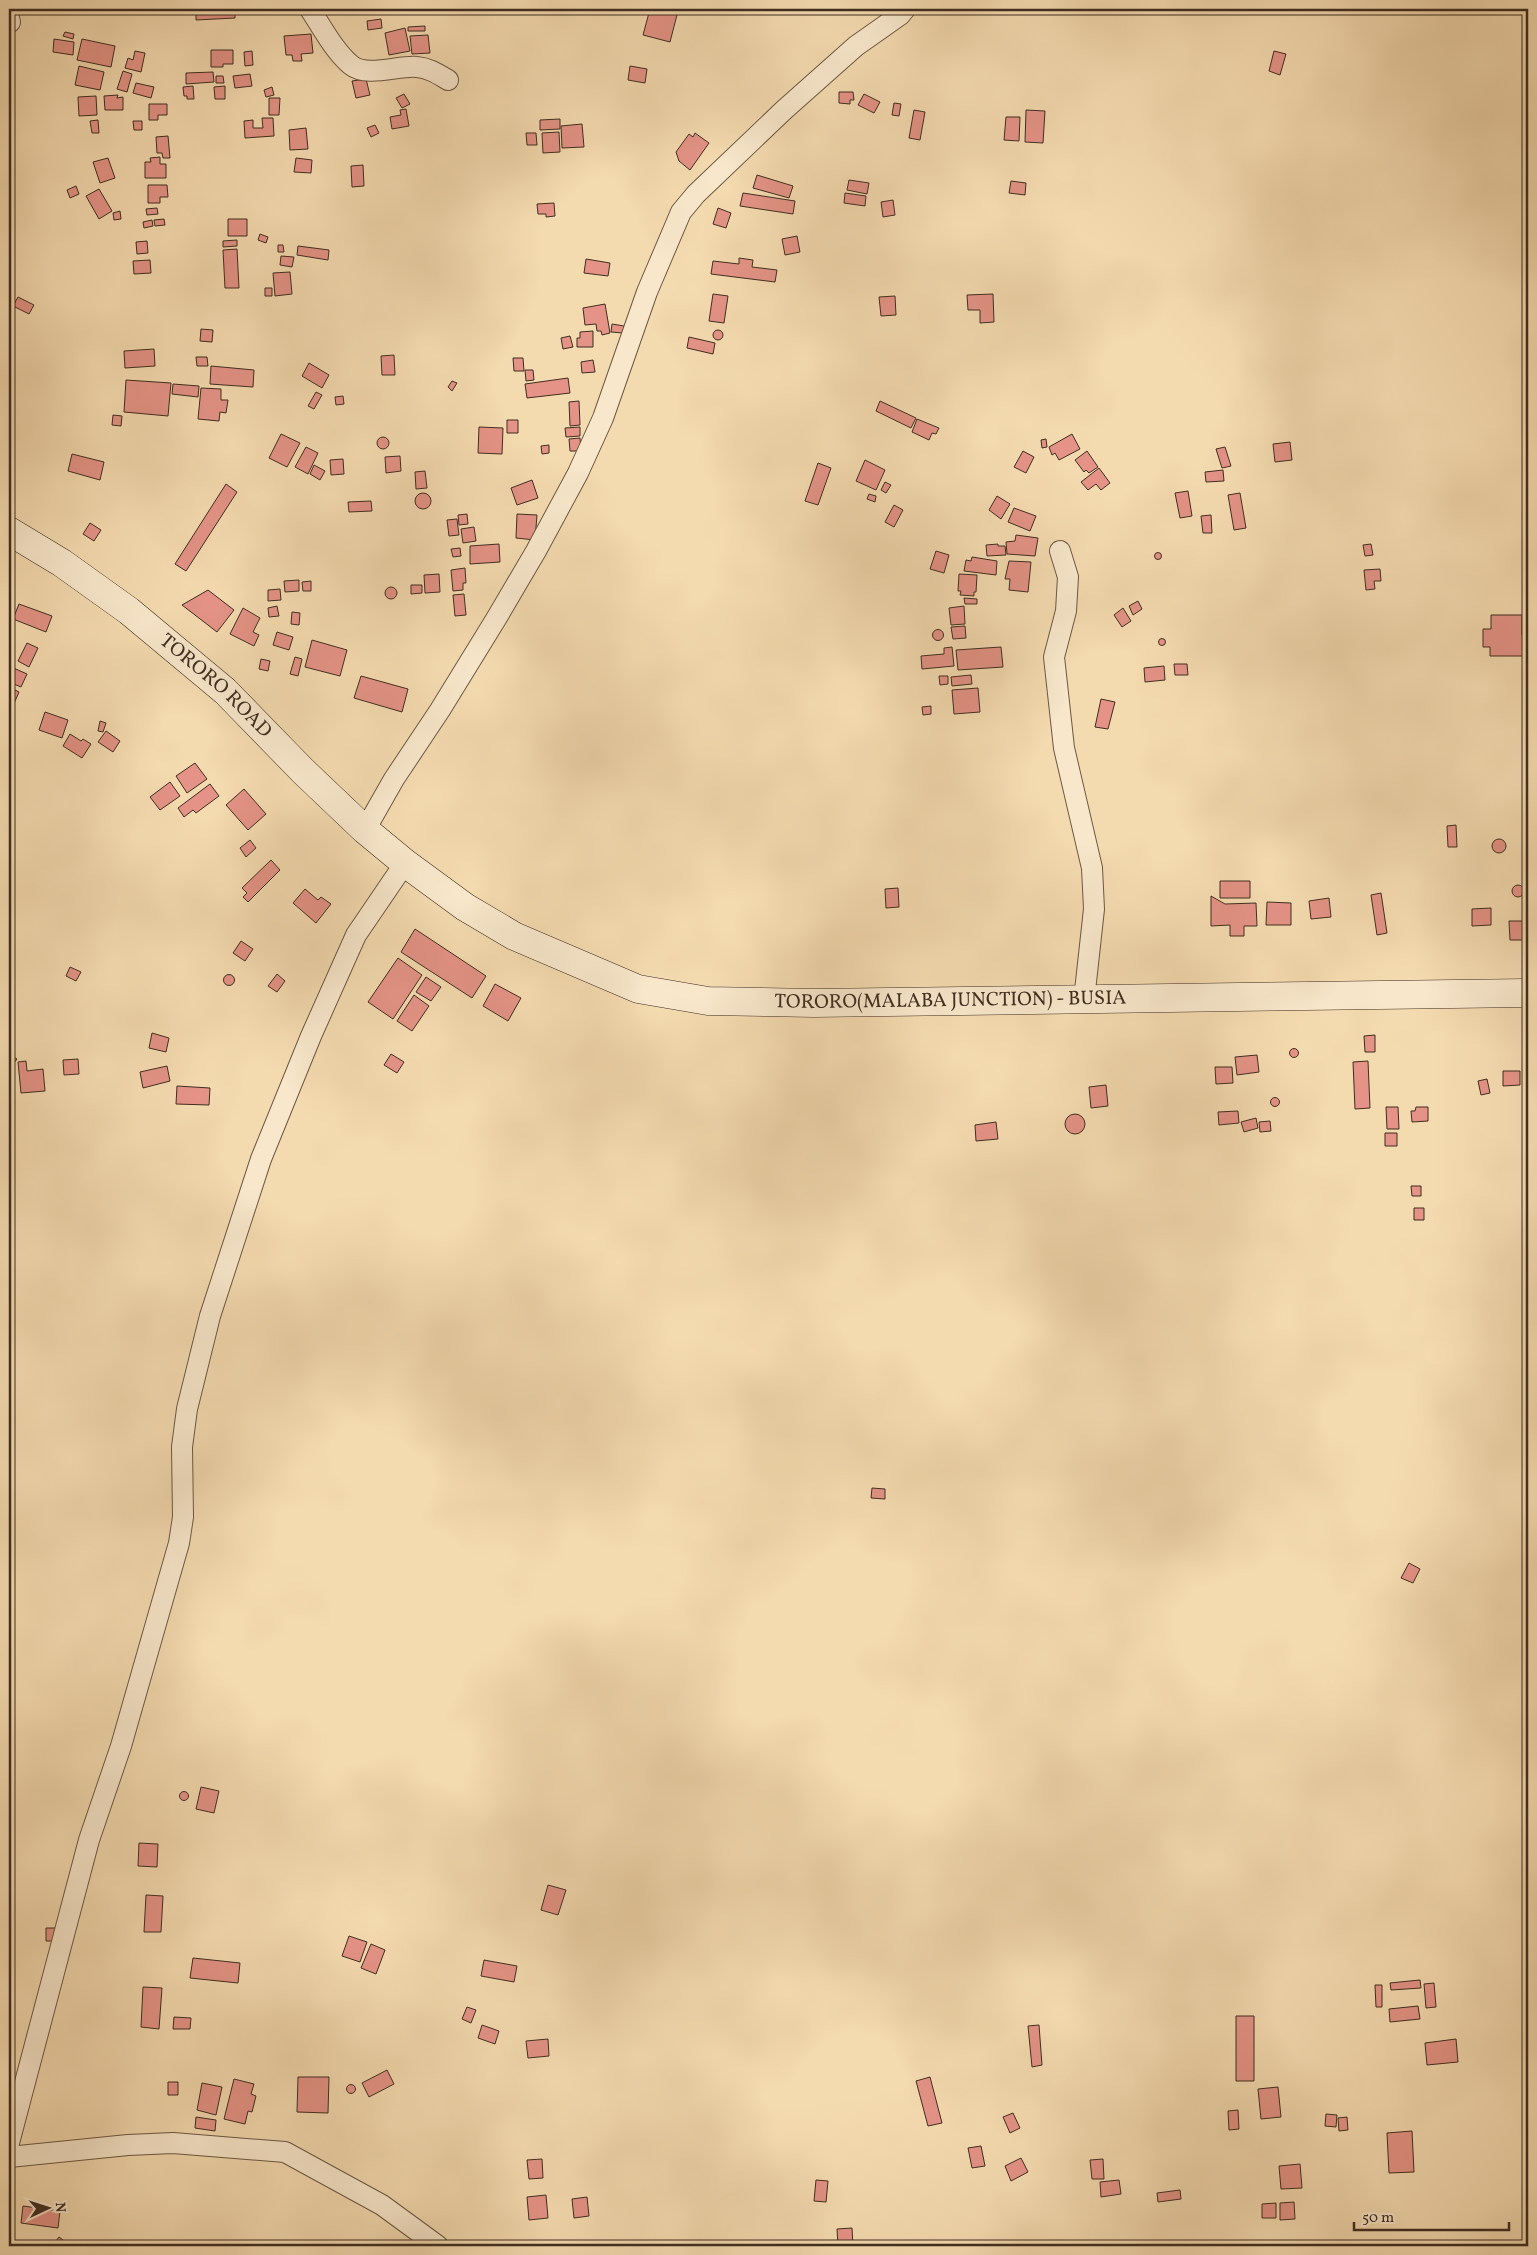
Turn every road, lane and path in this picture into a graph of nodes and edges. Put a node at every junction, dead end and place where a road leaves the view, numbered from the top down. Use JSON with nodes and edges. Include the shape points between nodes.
{"nodes":[{"id":1,"x":310,"y":9,"type":"edge"},
{"id":2,"x":905,"y":9,"type":"edge"},
{"id":3,"x":448,"y":80,"type":"dead end"},
{"id":4,"x":9,"y":531,"type":"edge"},
{"id":5,"x":1060,"y":551,"type":"dead end"},
{"id":6,"x":365,"y":830,"type":"junction"},
{"id":7,"x":405,"y":863,"type":"junction"},
{"id":8,"x":1528,"y":993,"type":"edge"},
{"id":9,"x":1084,"y":1000,"type":"junction"},
{"id":10,"x":9,"y":2143,"type":"edge"},
{"id":11,"x":9,"y":2156,"type":"edge"},
{"id":12,"x":438,"y":2246,"type":"edge"}],
"edges":[{"from":1,"to":3,"type":"street","via":[[352,66],[378,71],[416,66],[430,69]]},
{"from":2,"to":6,"type":"street","via":[[856,46],[784,110],[681,212],[646,292],[603,418],[578,473],[501,610]]},
{"from":4,"to":6,"type":"main road","name":"TORORO ROAD","via":[[62,563],[129,611],[198,668]]},
{"from":5,"to":9,"type":"street","via":[[1068,577],[1066,611],[1054,657],[1064,748],[1092,876],[1094,909]]},
{"from":6,"to":7,"type":"main road","name":"TORORO ROAD"},
{"from":7,"to":9,"type":"main road","name":"TORORO(MALABA JUNCTION) - BUSIA","via":[[465,907],[514,936],[638,990],[708,1001]]},
{"from":7,"to":10,"type":"street","via":[[356,935],[311,1036],[261,1159],[210,1316],[187,1409],[182,1447],[183,1517],[179,1543],[89,1840]]},
{"from":8,"to":9,"type":"main road","name":"TORORO(MALABA JUNCTION) - BUSIA"},
{"from":11,"to":12,"type":"street","via":[[173,2143],[285,2152],[382,2205]]}]}
